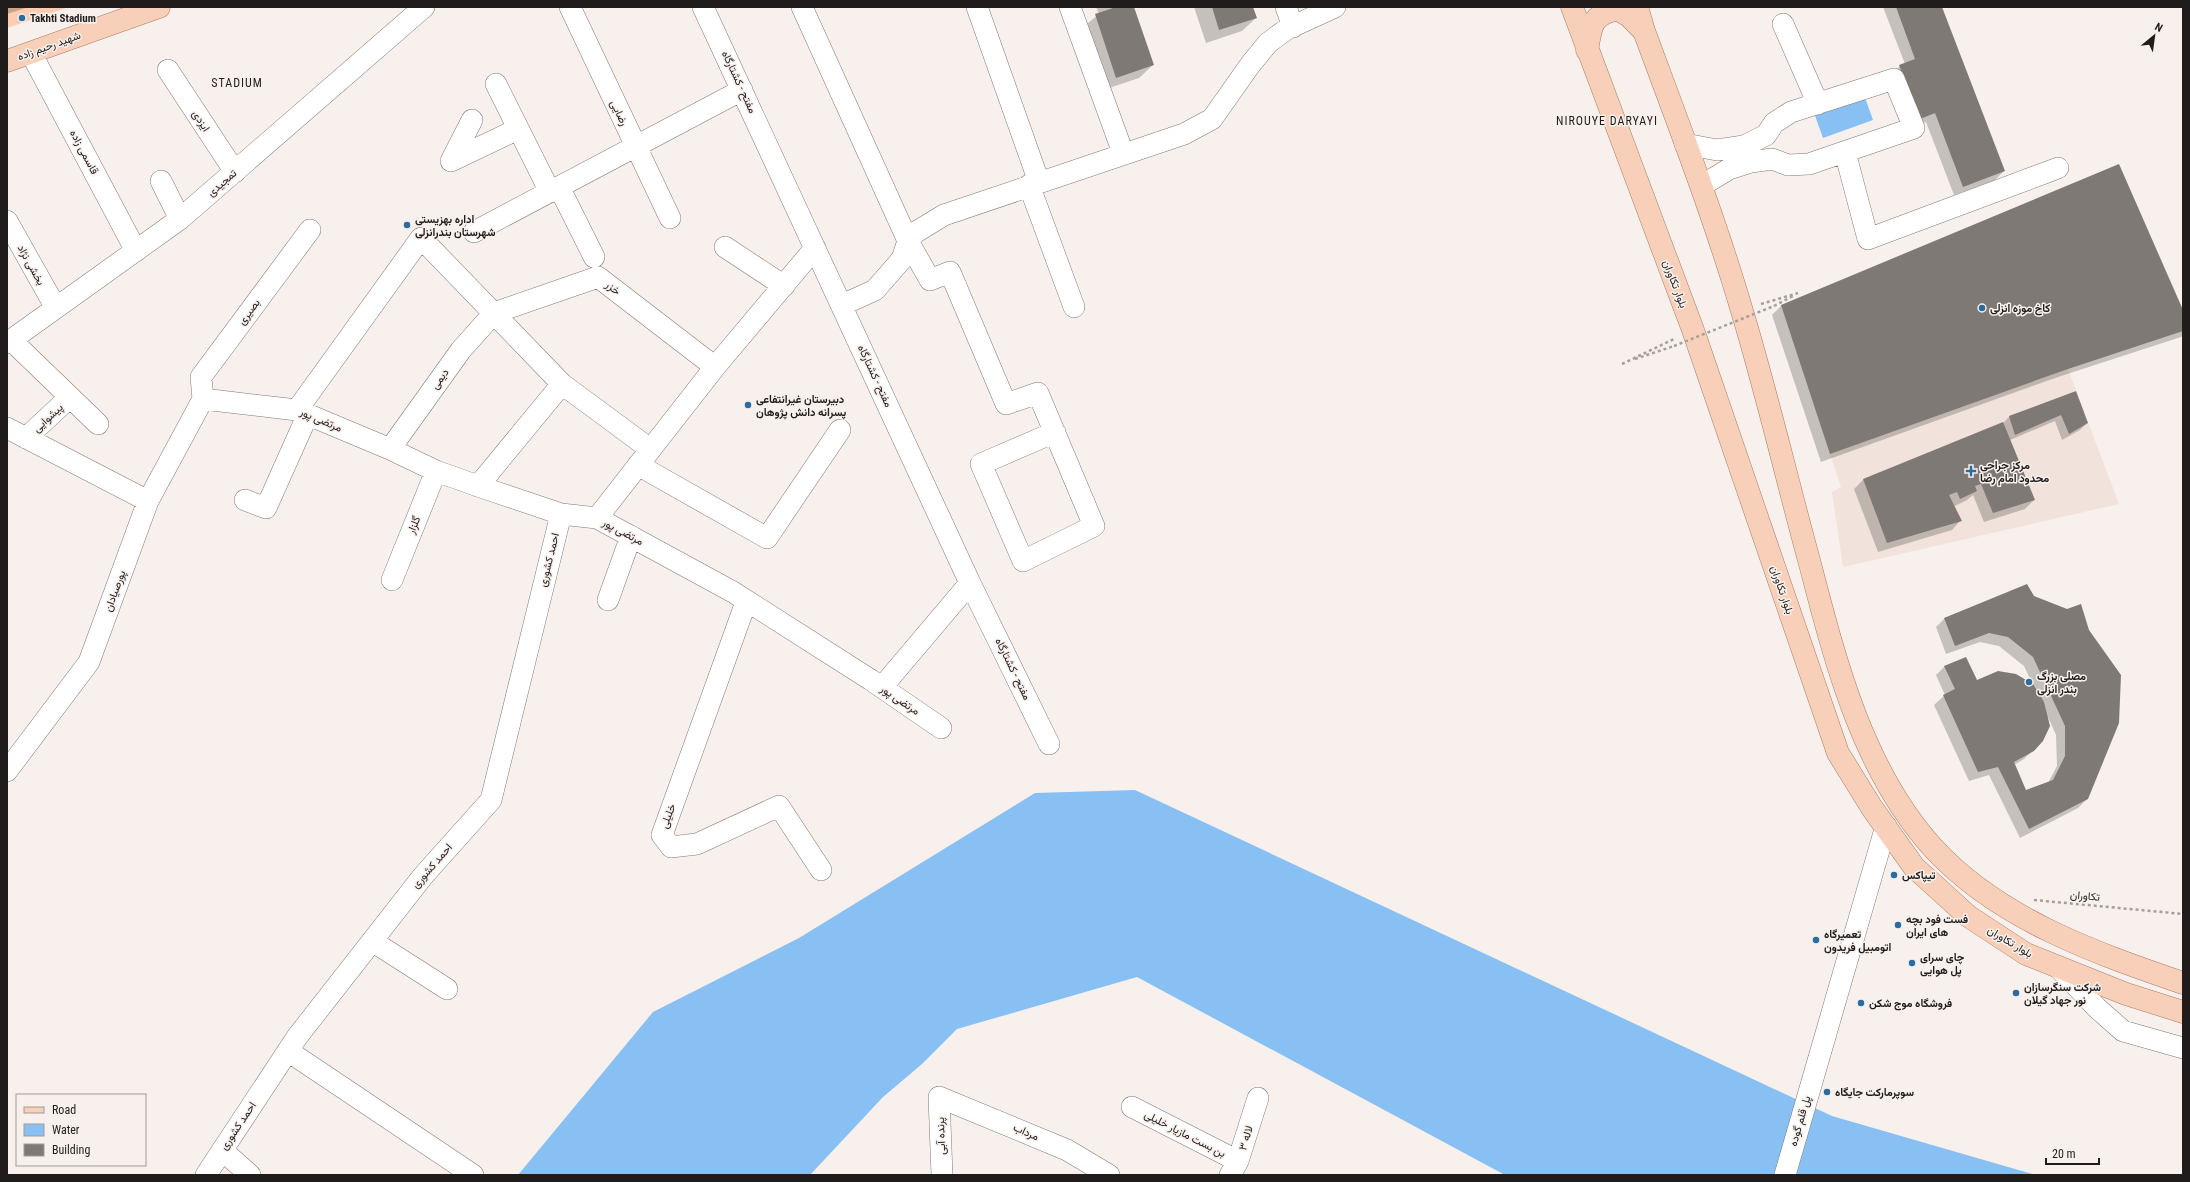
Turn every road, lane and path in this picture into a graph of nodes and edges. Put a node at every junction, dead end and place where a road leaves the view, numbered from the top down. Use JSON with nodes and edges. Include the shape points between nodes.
{"nodes":[{"id":1,"x":159,"y":7,"type":"edge"},
{"id":2,"x":424,"y":7,"type":"edge"},
{"id":3,"x":570,"y":7,"type":"edge"},
{"id":4,"x":703,"y":7,"type":"edge"},
{"id":5,"x":802,"y":7,"type":"edge"},
{"id":6,"x":977,"y":7,"type":"edge"},
{"id":7,"x":1070,"y":7,"type":"edge"},
{"id":8,"x":1286,"y":7,"type":"edge"},
{"id":9,"x":1336,"y":7,"type":"edge"},
{"id":10,"x":1572,"y":7,"type":"edge"},
{"id":11,"x":1637,"y":7,"type":"edge"},
{"id":12,"x":1783,"y":24,"type":"dead end"},
{"id":13,"x":1292,"y":27,"type":"junction"},
{"id":14,"x":1644,"y":30,"type":"junction"},
{"id":15,"x":1587,"y":51,"type":"junction"},
{"id":16,"x":31,"y":53,"type":"junction"},
{"id":17,"x":7,"y":62,"type":"edge"},
{"id":18,"x":168,"y":70,"type":"dead end"},
{"id":19,"x":496,"y":84,"type":"dead end"},
{"id":20,"x":742,"y":90,"type":"junction"},
{"id":21,"x":1818,"y":104,"type":"junction"},
{"id":22,"x":472,"y":120,"type":"dead end"},
{"id":23,"x":518,"y":129,"type":"junction"},
{"id":24,"x":1685,"y":144,"type":"junction"},
{"id":25,"x":635,"y":146,"type":"junction"},
{"id":26,"x":1845,"y":152,"type":"junction"},
{"id":27,"x":1123,"y":154,"type":"junction"},
{"id":28,"x":2058,"y":168,"type":"dead end"},
{"id":29,"x":235,"y":172,"type":"junction"},
{"id":30,"x":161,"y":181,"type":"dead end"},
{"id":31,"x":1034,"y":183,"type":"junction"},
{"id":32,"x":1701,"y":186,"type":"junction"},
{"id":33,"x":554,"y":189,"type":"junction"},
{"id":34,"x":670,"y":218,"type":"dead end"},
{"id":35,"x":180,"y":219,"type":"junction"},
{"id":36,"x":7,"y":221,"type":"edge"},
{"id":37,"x":310,"y":230,"type":"dead end"},
{"id":38,"x":474,"y":232,"type":"dead end"},
{"id":39,"x":908,"y":241,"type":"junction"},
{"id":40,"x":725,"y":247,"type":"dead end"},
{"id":41,"x":815,"y":248,"type":"junction"},
{"id":42,"x":136,"y":251,"type":"junction"},
{"id":43,"x":594,"y":257,"type":"dead end"},
{"id":44,"x":784,"y":286,"type":"junction"},
{"id":45,"x":842,"y":305,"type":"junction"},
{"id":46,"x":1074,"y":307,"type":"dead end"},
{"id":47,"x":56,"y":308,"type":"junction"},
{"id":48,"x":1742,"y":310,"type":"junction"},
{"id":49,"x":494,"y":313,"type":"junction"},
{"id":50,"x":1693,"y":330,"type":"junction"},
{"id":51,"x":9,"y":342,"type":"edge"},
{"id":52,"x":715,"y":367,"type":"junction"},
{"id":53,"x":562,"y":384,"type":"junction"},
{"id":54,"x":70,"y":397,"type":"junction"},
{"id":55,"x":203,"y":399,"type":"junction"},
{"id":56,"x":302,"y":412,"type":"junction"},
{"id":57,"x":98,"y":424,"type":"dead end"},
{"id":58,"x":840,"y":430,"type":"dead end"},
{"id":59,"x":1055,"y":432,"type":"junction"},
{"id":60,"x":13,"y":437,"type":"edge"},
{"id":61,"x":390,"y":449,"type":"junction"},
{"id":62,"x":644,"y":457,"type":"junction"},
{"id":63,"x":436,"y":471,"type":"junction"},
{"id":64,"x":478,"y":486,"type":"junction"},
{"id":65,"x":245,"y":500,"type":"dead end"},
{"id":66,"x":148,"y":501,"type":"junction"},
{"id":67,"x":560,"y":514,"type":"junction"},
{"id":68,"x":597,"y":518,"type":"junction"},
{"id":69,"x":631,"y":536,"type":"junction"},
{"id":70,"x":392,"y":580,"type":"dead end"},
{"id":71,"x":970,"y":583,"type":"junction"},
{"id":72,"x":608,"y":600,"type":"dead end"},
{"id":73,"x":746,"y":602,"type":"junction"},
{"id":74,"x":882,"y":687,"type":"junction"},
{"id":75,"x":941,"y":728,"type":"dead end"},
{"id":76,"x":1049,"y":744,"type":"dead end"},
{"id":77,"x":7,"y":771,"type":"edge"},
{"id":78,"x":1886,"y":826,"type":"junction"},
{"id":79,"x":821,"y":870,"type":"dead end"},
{"id":80,"x":2033,"y":900,"type":"dead end"},
{"id":81,"x":2183,"y":914,"type":"edge"},
{"id":82,"x":372,"y":940,"type":"junction"},
{"id":83,"x":2057,"y":966,"type":"junction"},
{"id":84,"x":2183,"y":983,"type":"edge"},
{"id":85,"x":447,"y":989,"type":"dead end"},
{"id":86,"x":2183,"y":1012,"type":"edge"},
{"id":87,"x":2183,"y":1048,"type":"edge"},
{"id":88,"x":288,"y":1051,"type":"junction"},
{"id":89,"x":939,"y":1097,"type":"joint"},
{"id":90,"x":1258,"y":1098,"type":"dead end"},
{"id":91,"x":1132,"y":1107,"type":"dead end"},
{"id":92,"x":222,"y":1150,"type":"junction"},
{"id":93,"x":1234,"y":1168,"type":"edge"},
{"id":94,"x":206,"y":1175,"type":"edge"},
{"id":95,"x":250,"y":1175,"type":"edge"},
{"id":96,"x":473,"y":1175,"type":"edge"},
{"id":97,"x":942,"y":1175,"type":"edge"},
{"id":98,"x":1109,"y":1175,"type":"edge"},
{"id":99,"x":1785,"y":1175,"type":"edge"}],
"edges":[{"from":1,"to":16,"type":"main road","name":"شهید رحیم زاده"},
{"from":2,"to":29,"type":"street","name":"تمجیدی"},
{"from":3,"to":25,"type":"street","name":"رضایی"},
{"from":4,"to":20,"type":"street","name":"مفتح - کشتارگاه"},
{"from":5,"to":39,"type":"street"},
{"from":6,"to":31,"type":"street"},
{"from":7,"to":27,"type":"street"},
{"from":8,"to":13,"type":"street"},
{"from":9,"to":13,"type":"street"},
{"from":10,"to":15,"type":"main road","name":"بلوار تکاوران"},
{"from":11,"to":14,"type":"main road"},
{"from":12,"to":21,"type":"street"},
{"from":13,"to":27,"type":"street","via":[[1268,43],[1212,118],[1184,134]]},
{"from":14,"to":15,"type":"main road","via":[[1617,9],[1603,12],[1593,21]]},
{"from":14,"to":24,"type":"main road"},
{"from":15,"to":50,"type":"main road","name":"بلوار تکاوران"},
{"from":16,"to":17,"type":"main road","name":"شهید رحیم زاده"},
{"from":16,"to":42,"type":"street","name":"قاسمی زاده"},
{"from":18,"to":29,"type":"street","name":"ایزدی"},
{"from":19,"to":23,"type":"street"},
{"from":20,"to":25,"type":"street"},
{"from":20,"to":41,"type":"street","name":"مفتح - کشتارگاه"},
{"from":21,"to":24,"type":"street","via":[[1791,112],[1774,123],[1766,135],[1744,146],[1717,150]]},
{"from":21,"to":26,"type":"street","via":[[1894,79],[1914,128]]},
{"from":22,"to":23,"type":"street","via":[[451,162]]},
{"from":23,"to":33,"type":"street"},
{"from":24,"to":32,"type":"main road"},
{"from":25,"to":33,"type":"street"},
{"from":25,"to":34,"type":"street","name":"رضایی"},
{"from":26,"to":28,"type":"street","via":[[1868,239]]},
{"from":26,"to":32,"type":"street","via":[[1809,164],[1788,165],[1772,159],[1751,162],[1728,169]]},
{"from":27,"to":31,"type":"street"},
{"from":29,"to":35,"type":"street","name":"تمجیدی"},
{"from":30,"to":35,"type":"street"},
{"from":31,"to":39,"type":"street","via":[[944,215],[916,232]]},
{"from":31,"to":46,"type":"street"},
{"from":32,"to":48,"type":"main road"},
{"from":33,"to":38,"type":"street"},
{"from":33,"to":43,"type":"street"},
{"from":35,"to":42,"type":"street","name":"تمجیدی"},
{"from":36,"to":47,"type":"street","name":"بخشی نژاد"},
{"from":37,"to":55,"type":"street","name":"بصیری","via":[[201,377]]},
{"from":39,"to":45,"type":"street","via":[[902,259],[875,290]]},
{"from":39,"to":59,"type":"street","via":[[930,280],[950,272],[1006,404],[1038,393]]},
{"from":40,"to":44,"type":"street"},
{"from":41,"to":44,"type":"street"},
{"from":41,"to":45,"type":"street","name":"مفتح - کشتارگاه"},
{"from":42,"to":47,"type":"street","name":"تمجیدی"},
{"from":44,"to":52,"type":"street"},
{"from":45,"to":71,"type":"street","name":"مفتح - کشتارگاه"},
{"from":47,"to":51,"type":"street","name":"تمجیدی"},
{"from":48,"to":50,"type":"path","bridge":true,"via":[[1798,293],[1774,306],[1622,364]]},
{"from":48,"to":84,"type":"main road","via":[[1833,652],[1865,741],[1893,795],[1934,849],[1986,895],[2040,926],[2133,966]]},
{"from":49,"to":52,"type":"street","name":"خزر","via":[[598,276]]},
{"from":49,"to":53,"type":"street"},
{"from":49,"to":56,"type":"street","via":[[421,238]]},
{"from":49,"to":61,"type":"street","name":"دیمی","via":[[462,350]]},
{"from":50,"to":78,"type":"main road","name":"بلوار تکاوران","via":[[1838,753]]},
{"from":51,"to":54,"type":"street"},
{"from":52,"to":62,"type":"street"},
{"from":53,"to":62,"type":"street"},
{"from":53,"to":64,"type":"street"},
{"from":54,"to":57,"type":"street"},
{"from":54,"to":60,"type":"street","name":"پیشوایی"},
{"from":55,"to":56,"type":"street","name":"مرتضی پور"},
{"from":55,"to":66,"type":"street","name":"پورصیادان"},
{"from":56,"to":61,"type":"street","name":"مرتضی پور"},
{"from":56,"to":65,"type":"street","via":[[266,508]]},
{"from":58,"to":62,"type":"street","via":[[767,538]]},
{"from":59,"to":59,"type":"street","via":[[1094,526],[1023,562],[981,464]]},
{"from":60,"to":66,"type":"street"},
{"from":61,"to":63,"type":"street","name":"مرتضی پور"},
{"from":62,"to":68,"type":"street"},
{"from":63,"to":64,"type":"street","name":"مرتضی پور"},
{"from":63,"to":70,"type":"street","name":"گلزار"},
{"from":64,"to":67,"type":"street","name":"مرتضی پور"},
{"from":66,"to":77,"type":"street","name":"پورصیادان","via":[[88,662]]},
{"from":67,"to":68,"type":"street","name":"مرتضی پور"},
{"from":67,"to":82,"type":"street","name":"احمد کشوری","via":[[491,800],[423,876]]},
{"from":68,"to":69,"type":"street","name":"مرتضی پور"},
{"from":69,"to":72,"type":"street"},
{"from":69,"to":73,"type":"street","name":"مرتضی پور","via":[[733,592]]},
{"from":71,"to":74,"type":"street"},
{"from":71,"to":76,"type":"street","name":"مفتح - کشتارگاه"},
{"from":73,"to":74,"type":"street","name":"مرتضی پور"},
{"from":73,"to":79,"type":"street","name":"خلیلی","via":[[662,835],[671,847],[697,844],[779,806]]},
{"from":74,"to":75,"type":"street","name":"مرتضی پور"},
{"from":78,"to":83,"type":"main road","name":"بلوار تکاوران","via":[[1914,867],[1968,916],[2026,954]]},
{"from":78,"to":99,"type":"street","name":"پل قلم گوده"},
{"from":80,"to":81,"type":"path","name":"تکاوران"},
{"from":82,"to":85,"type":"street"},
{"from":82,"to":88,"type":"street","name":"احمد کشوری"},
{"from":83,"to":86,"type":"main road","name":"بلوار تکاوران","via":[[2126,994]]},
{"from":83,"to":87,"type":"street","via":[[2096,1008],[2123,1030]]},
{"from":88,"to":92,"type":"street","name":"احمد کشوری"},
{"from":88,"to":96,"type":"street"},
{"from":89,"to":97,"type":"street","name":"پرنده آبی"},
{"from":89,"to":98,"type":"street","name":"مرداب","via":[[1067,1150]]},
{"from":90,"to":93,"type":"street","name":"لاله ۳"},
{"from":91,"to":93,"type":"street","name":"بن بست مازیار خلیلی"},
{"from":92,"to":94,"type":"street","name":"احمد کشوری"},
{"from":92,"to":95,"type":"street"}]}
